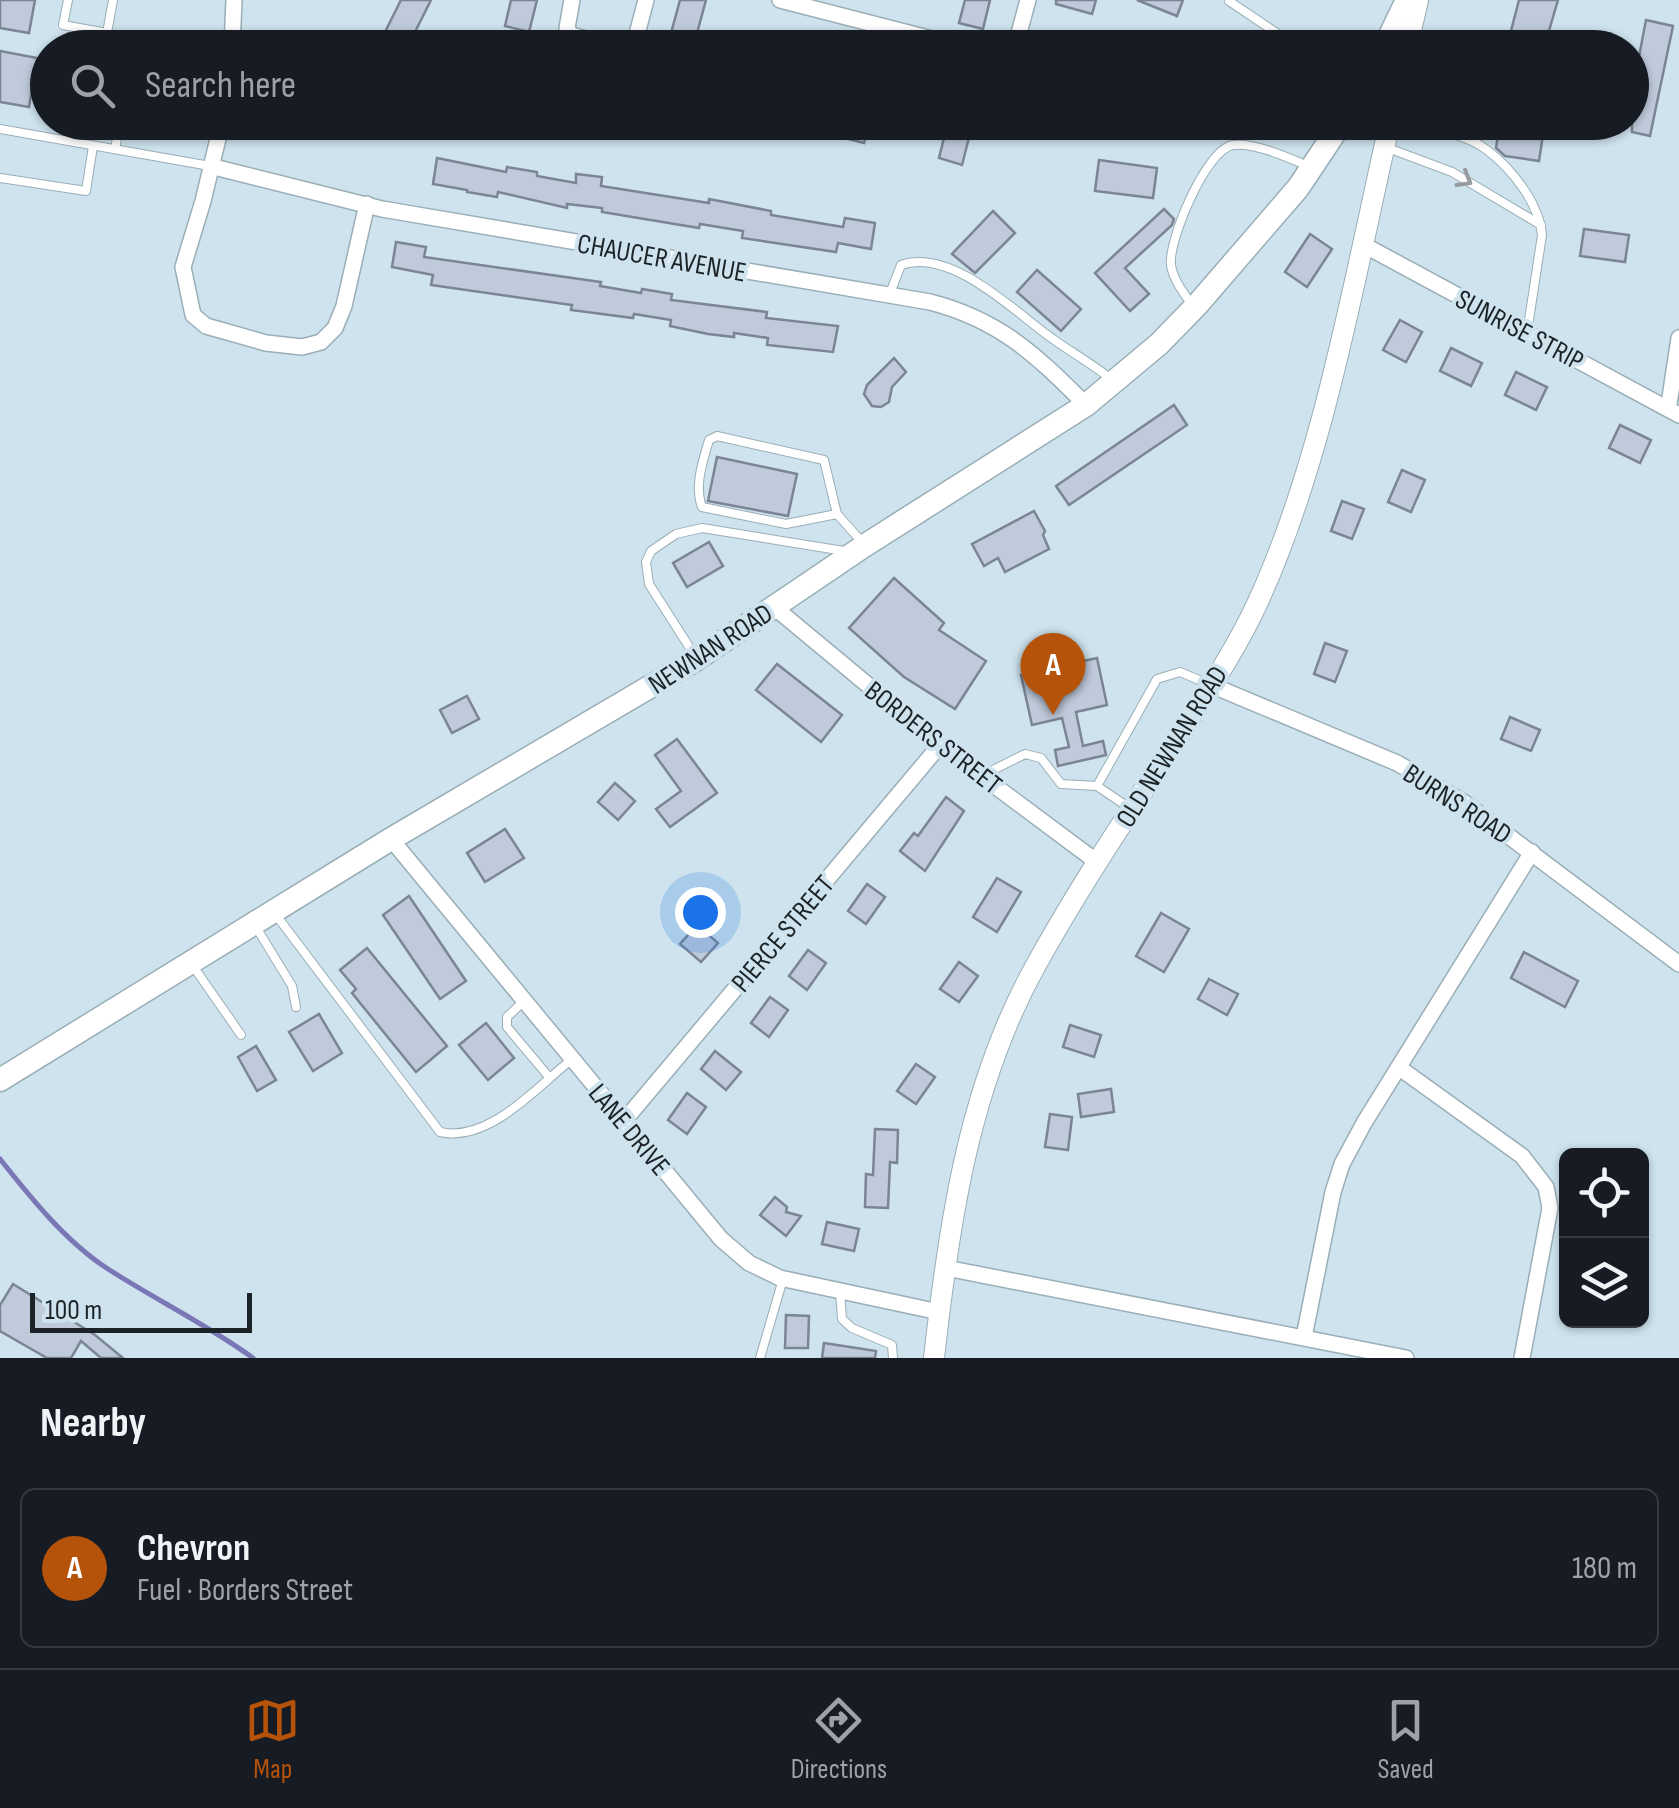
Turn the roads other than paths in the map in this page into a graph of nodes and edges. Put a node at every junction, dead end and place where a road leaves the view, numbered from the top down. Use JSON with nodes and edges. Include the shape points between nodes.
{"nodes":[{"id":1,"x":68,"y":0,"type":"edge"},
{"id":2,"x":113,"y":0,"type":"edge"},
{"id":3,"x":234,"y":0,"type":"edge"},
{"id":4,"x":572,"y":0,"type":"edge"},
{"id":5,"x":646,"y":0,"type":"edge"},
{"id":6,"x":780,"y":0,"type":"edge"},
{"id":7,"x":852,"y":0,"type":"edge"},
{"id":8,"x":1028,"y":0,"type":"edge"},
{"id":9,"x":1407,"y":0,"type":"edge"},
{"id":10,"x":1418,"y":0,"type":"edge"},
{"id":11,"x":1229,"y":1,"type":"edge"},
{"id":12,"x":848,"y":18,"type":"junction"},
{"id":13,"x":90,"y":30,"type":"edge"},
{"id":14,"x":108,"y":30,"type":"edge"},
{"id":15,"x":233,"y":30,"type":"edge"},
{"id":16,"x":567,"y":30,"type":"edge"},
{"id":17,"x":639,"y":30,"type":"edge"},
{"id":18,"x":887,"y":30,"type":"edge"},
{"id":19,"x":1020,"y":30,"type":"edge"},
{"id":20,"x":1272,"y":30,"type":"edge"},
{"id":21,"x":1393,"y":30,"type":"edge"},
{"id":22,"x":1411,"y":30,"type":"edge"},
{"id":23,"x":0,"y":129,"type":"edge"},
{"id":24,"x":30,"y":135,"type":"edge"},
{"id":25,"x":58,"y":140,"type":"edge"},
{"id":26,"x":117,"y":140,"type":"edge"},
{"id":27,"x":217,"y":140,"type":"edge"},
{"id":28,"x":1330,"y":140,"type":"edge"},
{"id":29,"x":1386,"y":140,"type":"edge"},
{"id":30,"x":1465,"y":140,"type":"edge"},
{"id":31,"x":68,"y":142,"type":"joint"},
{"id":32,"x":93,"y":146,"type":"junction"},
{"id":33,"x":1384,"y":147,"type":"junction"},
{"id":34,"x":115,"y":149,"type":"junction"},
{"id":35,"x":210,"y":166,"type":"junction"},
{"id":36,"x":1312,"y":168,"type":"junction"},
{"id":37,"x":0,"y":178,"type":"edge"},
{"id":38,"x":367,"y":204,"type":"junction"},
{"id":39,"x":1541,"y":225,"type":"junction"},
{"id":40,"x":1362,"y":244,"type":"junction"},
{"id":41,"x":888,"y":296,"type":"junction"},
{"id":42,"x":1194,"y":308,"type":"junction"},
{"id":43,"x":1527,"y":333,"type":"junction"},
{"id":44,"x":1679,"y":338,"type":"edge"},
{"id":45,"x":1114,"y":382,"type":"junction"},
{"id":46,"x":1086,"y":405,"type":"junction"},
{"id":47,"x":1663,"y":406,"type":"junction"},
{"id":48,"x":1679,"y":415,"type":"edge"},
{"id":49,"x":837,"y":514,"type":"junction"},
{"id":50,"x":859,"y":549,"type":"junction"},
{"id":51,"x":774,"y":607,"type":"junction"},
{"id":52,"x":697,"y":659,"type":"junction"},
{"id":53,"x":1211,"y":685,"type":"junction"},
{"id":54,"x":940,"y":746,"type":"junction"},
{"id":55,"x":981,"y":776,"type":"junction"},
{"id":56,"x":1097,"y":786,"type":"junction"},
{"id":57,"x":1132,"y":810,"type":"junction"},
{"id":58,"x":391,"y":839,"type":"junction"},
{"id":59,"x":1532,"y":852,"type":"junction"},
{"id":60,"x":1097,"y":862,"type":"junction"},
{"id":61,"x":263,"y":918,"type":"junction"},
{"id":62,"x":190,"y":962,"type":"junction"},
{"id":63,"x":1679,"y":964,"type":"edge"},
{"id":64,"x":524,"y":1001,"type":"junction"},
{"id":65,"x":296,"y":1007,"type":"dead end"},
{"id":66,"x":242,"y":1035,"type":"dead end"},
{"id":67,"x":572,"y":1059,"type":"junction"},
{"id":68,"x":1400,"y":1069,"type":"junction"},
{"id":69,"x":549,"y":1077,"type":"junction"},
{"id":70,"x":0,"y":1080,"type":"edge"},
{"id":71,"x":624,"y":1122,"type":"junction"},
{"id":72,"x":946,"y":1268,"type":"junction"},
{"id":73,"x":784,"y":1278,"type":"junction"},
{"id":74,"x":840,"y":1291,"type":"junction"},
{"id":75,"x":939,"y":1312,"type":"junction"},
{"id":76,"x":1304,"y":1338,"type":"junction"},
{"id":77,"x":760,"y":1358,"type":"edge"},
{"id":78,"x":893,"y":1358,"type":"edge"},
{"id":79,"x":934,"y":1358,"type":"edge"},
{"id":80,"x":1406,"y":1358,"type":"edge"},
{"id":81,"x":1522,"y":1358,"type":"edge"}],
"edges":[{"from":1,"to":13,"type":"lane","via":[[63,25]]},
{"from":2,"to":14,"type":"lane"},
{"from":3,"to":15,"type":"street"},
{"from":4,"to":16,"type":"street"},
{"from":5,"to":17,"type":"street"},
{"from":6,"to":12,"type":"street"},
{"from":7,"to":12,"type":"street"},
{"from":8,"to":19,"type":"street"},
{"from":9,"to":21,"type":"main road"},
{"from":10,"to":22,"type":"street"},
{"from":11,"to":20,"type":"lane"},
{"from":12,"to":18,"type":"street"},
{"from":23,"to":24,"type":"lane"},
{"from":25,"to":31,"type":"lane"},
{"from":26,"to":34,"type":"lane"},
{"from":27,"to":35,"type":"street"},
{"from":28,"to":36,"type":"main road","name":"NEWNAN ROAD"},
{"from":29,"to":33,"type":"street","name":"OLD NEWNAN ROAD"},
{"from":30,"to":39,"type":"lane","via":[[1486,148],[1520,184]]},
{"from":31,"to":32,"type":"lane"},
{"from":32,"to":34,"type":"lane"},
{"from":32,"to":37,"type":"lane","via":[[86,191]]},
{"from":33,"to":39,"type":"lane","one_way":true,"via":[[1452,172]]},
{"from":33,"to":40,"type":"street","name":"OLD NEWNAN ROAD"},
{"from":34,"to":35,"type":"lane"},
{"from":35,"to":38,"type":"street","name":"CHAUCER AVENUE"},
{"from":35,"to":38,"type":"street","via":[[183,267],[194,315],[206,326],[266,343],[302,347],[335,328]]},
{"from":36,"to":42,"type":"main road","name":"NEWNAN ROAD"},
{"from":36,"to":42,"type":"lane","via":[[1279,153],[1234,145],[1210,163],[1185,211],[1170,262]]},
{"from":38,"to":41,"type":"street","name":"CHAUCER AVENUE"},
{"from":39,"to":43,"type":"lane"},
{"from":40,"to":43,"type":"street","name":"SUNRISE STRIP"},
{"from":40,"to":53,"type":"street","name":"OLD NEWNAN ROAD","via":[[1282,540],[1256,605]]},
{"from":41,"to":45,"type":"lane","via":[[901,265],[937,264],[1010,304]]},
{"from":41,"to":46,"type":"street","name":"CHAUCER AVENUE","via":[[946,306],[987,322],[1041,360]]},
{"from":42,"to":45,"type":"main road","name":"NEWNAN ROAD"},
{"from":43,"to":47,"type":"street","name":"SUNRISE STRIP"},
{"from":44,"to":47,"type":"street","via":[[1669,404]]},
{"from":45,"to":46,"type":"main road","name":"NEWNAN ROAD"},
{"from":46,"to":50,"type":"main road","name":"NEWNAN ROAD"},
{"from":47,"to":48,"type":"street","name":"SUNRISE STRIP"},
{"from":49,"to":49,"type":"lane","via":[[824,460],[717,436],[709,440],[698,497],[702,507],[786,524]]},
{"from":49,"to":50,"type":"lane"},
{"from":50,"to":51,"type":"main road","name":"NEWNAN ROAD"},
{"from":50,"to":52,"type":"lane","via":[[702,528],[676,534],[650,551],[650,584]]},
{"from":51,"to":52,"type":"main road","name":"NEWNAN ROAD"},
{"from":51,"to":54,"type":"street","name":"BORDERS STREET"},
{"from":52,"to":58,"type":"main road","name":"NEWNAN ROAD"},
{"from":53,"to":56,"type":"lane","via":[[1180,672],[1157,679]]},
{"from":53,"to":57,"type":"street","name":"OLD NEWNAN ROAD"},
{"from":53,"to":59,"type":"street","name":"BURNS ROAD","via":[[1397,763]]},
{"from":54,"to":55,"type":"street","name":"BORDERS STREET"},
{"from":54,"to":71,"type":"street","name":"PIERCE STREET"},
{"from":55,"to":56,"type":"lane","via":[[1025,754],[1041,758],[1062,784]]},
{"from":55,"to":60,"type":"street","name":"BORDERS STREET"},
{"from":56,"to":57,"type":"lane"},
{"from":57,"to":60,"type":"street","name":"OLD NEWNAN ROAD"},
{"from":58,"to":61,"type":"main road","name":"NEWNAN ROAD"},
{"from":58,"to":64,"type":"street","name":"LANE DRIVE"},
{"from":59,"to":63,"type":"street","name":"BURNS ROAD"},
{"from":59,"to":68,"type":"street"},
{"from":60,"to":72,"type":"street","name":"OLD NEWNAN ROAD","via":[[1034,968],[993,1056]]},
{"from":61,"to":62,"type":"main road","name":"NEWNAN ROAD"},
{"from":61,"to":65,"type":"lane"},
{"from":61,"to":69,"type":"lane","via":[[440,1132],[458,1136],[494,1121]]},
{"from":62,"to":66,"type":"lane"},
{"from":62,"to":70,"type":"main road","name":"NEWNAN ROAD"},
{"from":64,"to":67,"type":"street","name":"LANE DRIVE"},
{"from":64,"to":69,"type":"lane","via":[[507,1027]]},
{"from":67,"to":69,"type":"lane"},
{"from":67,"to":71,"type":"street","name":"LANE DRIVE"},
{"from":68,"to":76,"type":"street","via":[[1342,1164]]},
{"from":68,"to":81,"type":"street","via":[[1522,1156],[1546,1187],[1550,1208]]},
{"from":71,"to":73,"type":"street","name":"LANE DRIVE","via":[[721,1239],[750,1263]]},
{"from":72,"to":75,"type":"street","name":"OLD NEWNAN ROAD"},
{"from":72,"to":76,"type":"street"},
{"from":73,"to":74,"type":"street","name":"LANE DRIVE"},
{"from":73,"to":77,"type":"lane"},
{"from":74,"to":75,"type":"street","name":"LANE DRIVE"},
{"from":74,"to":78,"type":"lane","via":[[842,1318],[892,1345]]},
{"from":75,"to":79,"type":"street","name":"OLD NEWNAN ROAD"},
{"from":76,"to":80,"type":"street"}]}
